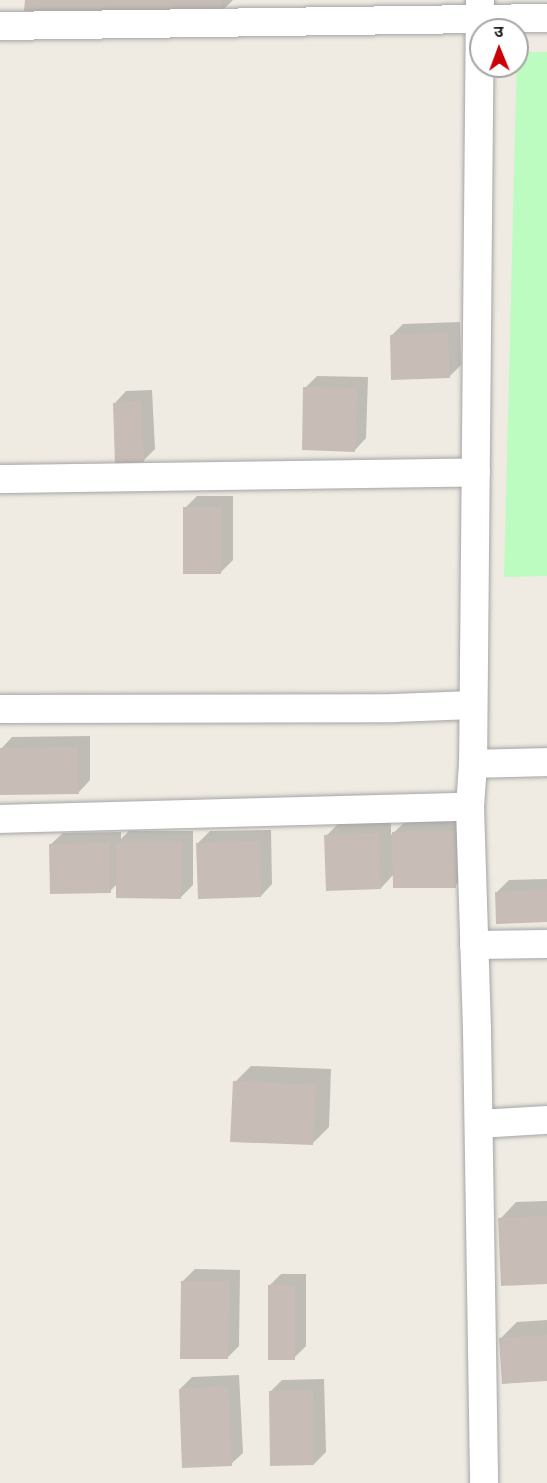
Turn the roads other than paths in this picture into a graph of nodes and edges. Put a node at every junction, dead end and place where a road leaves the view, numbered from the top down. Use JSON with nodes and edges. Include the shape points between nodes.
{"nodes":[{"id":1,"x":480,"y":9,"type":"edge"},
{"id":2,"x":547,"y":18,"type":"edge"},
{"id":3,"x":0,"y":26,"type":"edge"},
{"id":4,"x":476,"y":472,"type":"junction"},
{"id":5,"x":0,"y":478,"type":"edge"},
{"id":6,"x":473,"y":705,"type":"junction"},
{"id":7,"x":0,"y":709,"type":"edge"},
{"id":8,"x":547,"y":762,"type":"edge"},
{"id":9,"x":473,"y":764,"type":"junction"},
{"id":10,"x":470,"y":807,"type":"junction"},
{"id":11,"x":0,"y":819,"type":"edge"},
{"id":12,"x":547,"y":944,"type":"edge"},
{"id":13,"x":474,"y":945,"type":"junction"},
{"id":14,"x":547,"y":1120,"type":"edge"},
{"id":15,"x":479,"y":1124,"type":"junction"},
{"id":16,"x":484,"y":1483,"type":"edge"}],
"edges":[{"from":1,"to":2,"type":"street"},
{"from":1,"to":3,"type":"street"},
{"from":1,"to":4,"type":"street"},
{"from":4,"to":5,"type":"street"},
{"from":4,"to":6,"type":"street"},
{"from":6,"to":7,"type":"street"},
{"from":6,"to":9,"type":"street"},
{"from":8,"to":9,"type":"street"},
{"from":9,"to":10,"type":"street"},
{"from":10,"to":11,"type":"street"},
{"from":10,"to":13,"type":"street"},
{"from":12,"to":13,"type":"street"},
{"from":13,"to":15,"type":"street"},
{"from":14,"to":15,"type":"street"},
{"from":15,"to":16,"type":"street"}]}
